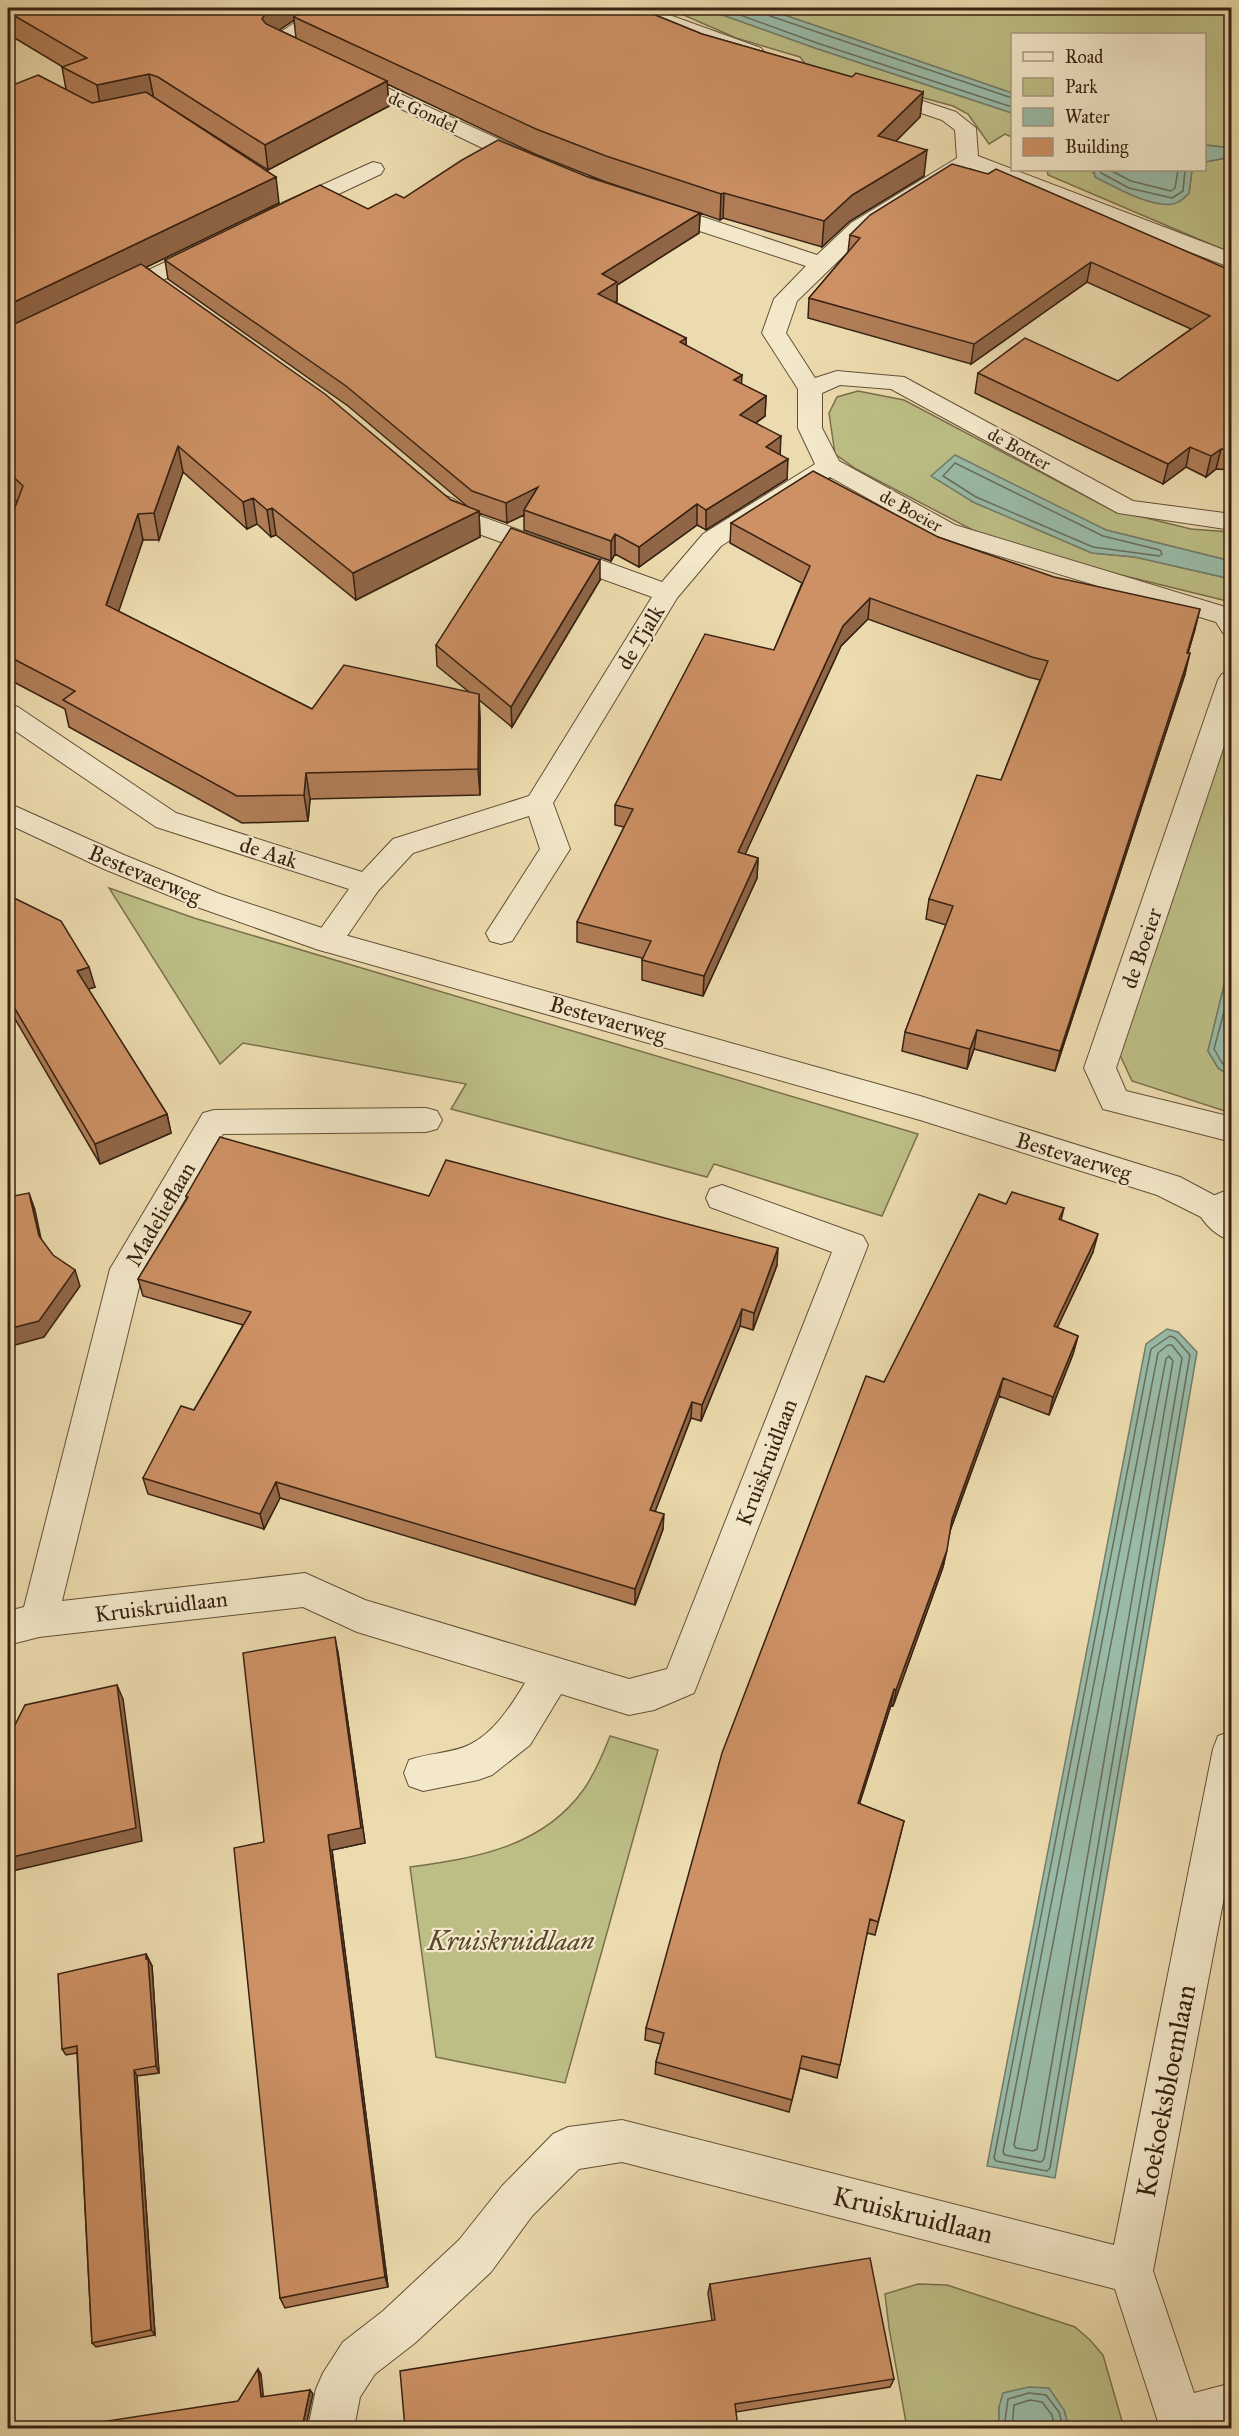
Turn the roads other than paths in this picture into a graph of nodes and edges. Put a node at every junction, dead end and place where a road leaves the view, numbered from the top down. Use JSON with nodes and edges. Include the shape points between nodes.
{"nodes":[{"id":1,"x":330,"y":8,"type":"edge"},
{"id":2,"x":633,"y":8,"type":"edge"},
{"id":3,"x":778,"y":60,"type":"edge"},
{"id":4,"x":858,"y":86,"type":"edge"},
{"id":5,"x":968,"y":159,"type":"junction"},
{"id":6,"x":373,"y":169,"type":"dead end"},
{"id":7,"x":548,"y":170,"type":"edge"},
{"id":8,"x":279,"y":191,"type":"dead end"},
{"id":9,"x":299,"y":203,"type":"junction"},
{"id":10,"x":641,"y":204,"type":"edge"},
{"id":11,"x":267,"y":220,"type":"edge"},
{"id":12,"x":224,"y":241,"type":"edge"},
{"id":13,"x":1232,"y":261,"type":"edge"},
{"id":14,"x":821,"y":264,"type":"junction"},
{"id":15,"x":96,"y":303,"type":"edge"},
{"id":16,"x":810,"y":389,"type":"junction"},
{"id":17,"x":830,"y":466,"type":"junction"},
{"id":18,"x":427,"y":489,"type":"edge"},
{"id":19,"x":1232,"y":522,"type":"edge"},
{"id":20,"x":667,"y":593,"type":"junction"},
{"id":21,"x":1232,"y":627,"type":"edge"},
{"id":22,"x":1232,"y":680,"type":"edge"},
{"id":23,"x":8,"y":713,"type":"edge"},
{"id":24,"x":539,"y":803,"type":"junction"},
{"id":25,"x":8,"y":813,"type":"edge"},
{"id":26,"x":368,"y":884,"type":"junction"},
{"id":27,"x":501,"y":933,"type":"dead end"},
{"id":28,"x":327,"y":940,"type":"junction"},
{"id":29,"x":426,"y":1120,"type":"dead end"},
{"id":30,"x":1232,"y":1130,"type":"edge"},
{"id":31,"x":722,"y":1198,"type":"dead end"},
{"id":32,"x":1225,"y":1213,"type":"edge"},
{"id":33,"x":23,"y":1624,"type":"edge"},
{"id":34,"x":552,"y":1674,"type":"junction"},
{"id":35,"x":1232,"y":1749,"type":"edge"},
{"id":36,"x":423,"y":1773,"type":"dead end"},
{"id":37,"x":1131,"y":2271,"type":"junction"},
{"id":38,"x":1232,"y":2406,"type":"edge"},
{"id":39,"x":1182,"y":2424,"type":"edge"},
{"id":40,"x":331,"y":2428,"type":"edge"}],
"edges":[{"from":1,"to":7,"type":"street","name":"de Gondel","via":[[277,43]]},
{"from":2,"to":3,"type":"street"},
{"from":4,"to":5,"type":"street","via":[[949,116],[965,128]]},
{"from":5,"to":13,"type":"street"},
{"from":5,"to":14,"type":"street","via":[[859,228]]},
{"from":6,"to":9,"type":"street"},
{"from":8,"to":9,"type":"street"},
{"from":9,"to":11,"type":"street"},
{"from":10,"to":14,"type":"street"},
{"from":12,"to":15,"type":"street","via":[[158,285]]},
{"from":14,"to":16,"type":"street","via":[[786,299],[774,333]]},
{"from":16,"to":17,"type":"street","via":[[810,428]]},
{"from":16,"to":19,"type":"street","name":"de Botter","via":[[837,378],[896,382],[1127,508]]},
{"from":17,"to":20,"type":"street","name":"de Tjalk","via":[[712,540]]},
{"from":17,"to":21,"type":"street","name":"de Boeier","via":[[946,531],[1225,616]]},
{"from":18,"to":20,"type":"street","via":[[463,519]]},
{"from":20,"to":24,"type":"street","name":"de Tjalk"},
{"from":22,"to":30,"type":"street","name":"de Boeier","via":[[1100,1068],[1114,1100]]},
{"from":23,"to":26,"type":"street","name":"de Aak","via":[[166,820]]},
{"from":24,"to":26,"type":"street","via":[[403,846]]},
{"from":24,"to":27,"type":"street","via":[[555,849]]},
{"from":25,"to":28,"type":"street","name":"Bestevaerweg","via":[[210,901]]},
{"from":26,"to":28,"type":"street"},
{"from":28,"to":32,"type":"street","name":"Bestevaerweg","via":[[931,1112],[1168,1186]]},
{"from":29,"to":33,"type":"street","name":"Madelieflaan","via":[[214,1122],[127,1269]]},
{"from":31,"to":34,"type":"street","name":"Kruiskruidlaan","via":[[851,1245],[681,1681],[629,1697]]},
{"from":33,"to":34,"type":"street","name":"Kruiskruidlaan","via":[[306,1590],[357,1615]]},
{"from":34,"to":36,"type":"street","via":[[516,1732],[478,1762]]},
{"from":35,"to":37,"type":"street","name":"Koekoeksbloemlaan"},
{"from":37,"to":39,"type":"street","name":"Koekoeksbloemlaan"},
{"from":37,"to":40,"type":"street","name":"Kruiskruidlaan","via":[[622,2141],[568,2149],[517,2201],[475,2256],[399,2327],[359,2358],[339,2389]]},
{"from":38,"to":39,"type":"street"}]}
